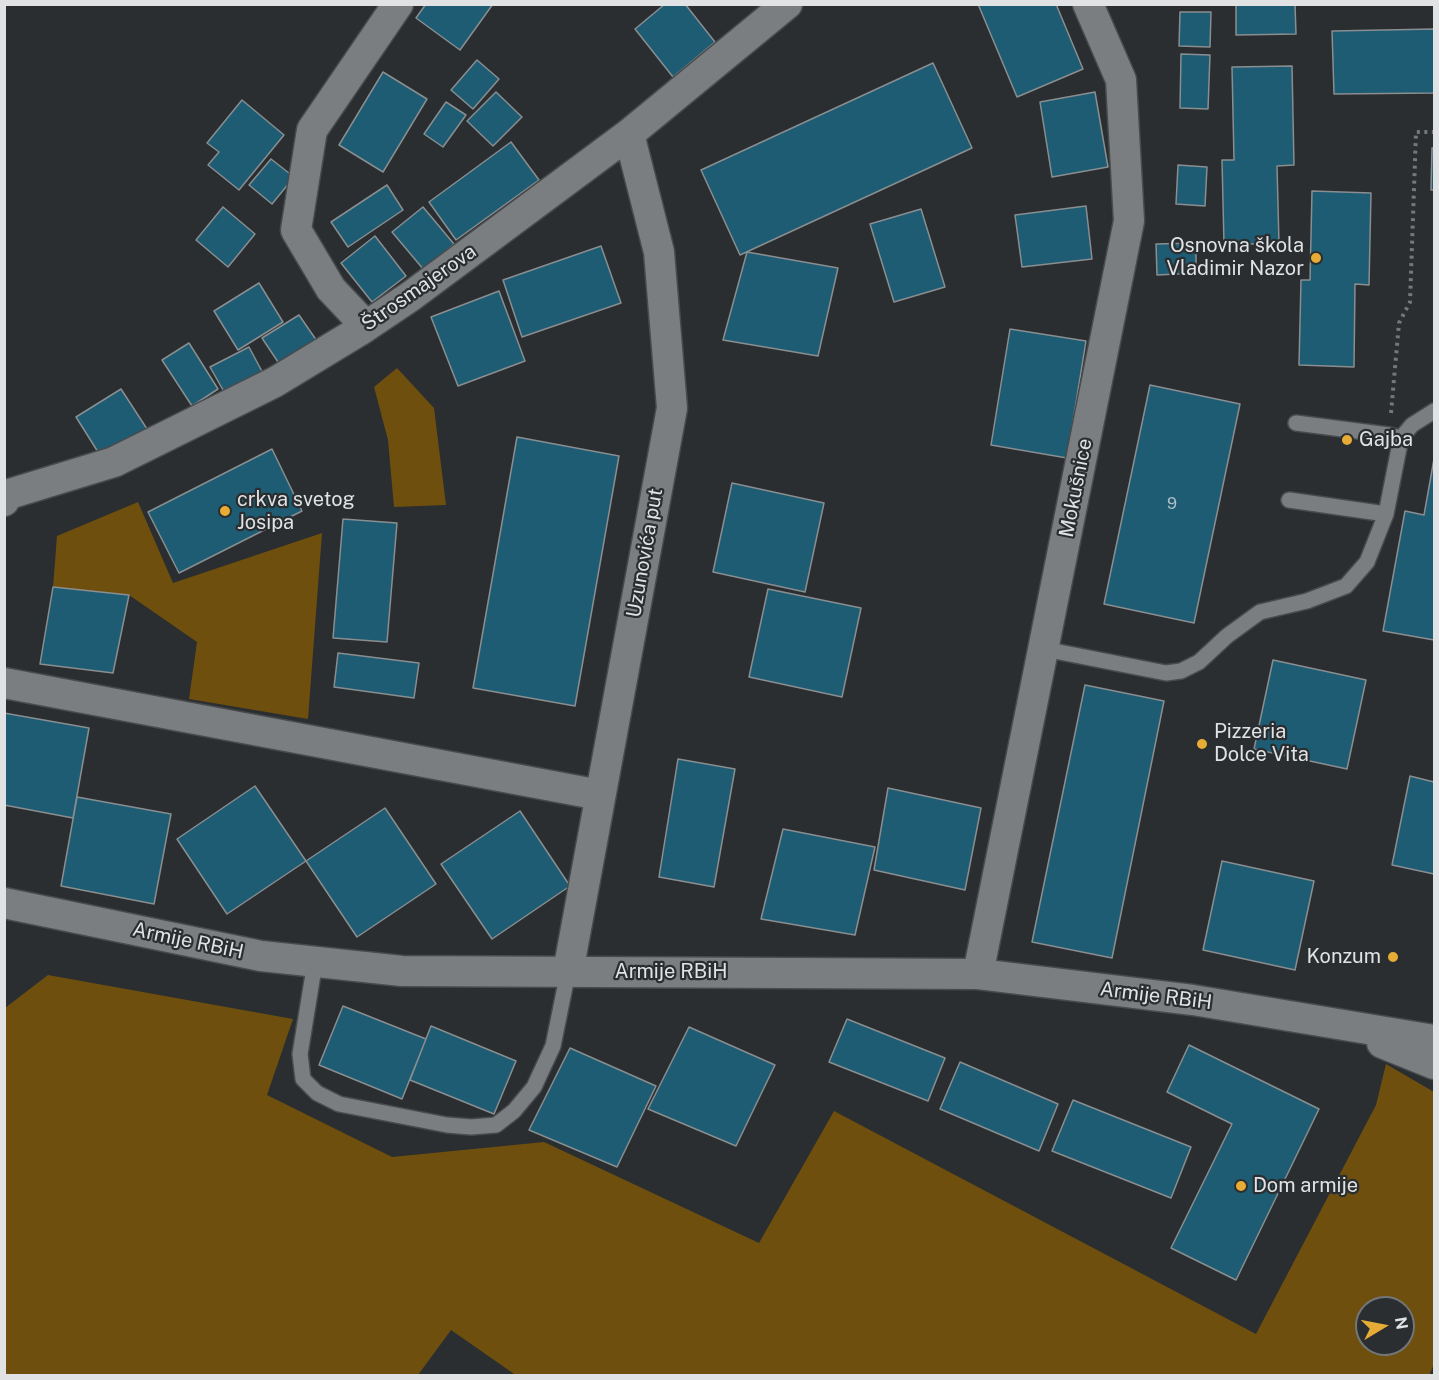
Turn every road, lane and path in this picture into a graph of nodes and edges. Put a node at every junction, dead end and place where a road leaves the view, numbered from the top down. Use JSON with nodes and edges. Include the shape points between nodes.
{"nodes":[{"id":1,"x":398,"y":4,"type":"edge"},
{"id":2,"x":787,"y":4,"type":"edge"},
{"id":3,"x":1088,"y":4,"type":"edge"},
{"id":4,"x":1434,"y":132,"type":"edge"},
{"id":5,"x":629,"y":134,"type":"junction"},
{"id":6,"x":366,"y":326,"type":"junction"},
{"id":7,"x":1434,"y":411,"type":"edge"},
{"id":8,"x":1296,"y":423,"type":"dead end"},
{"id":9,"x":1395,"y":437,"type":"junction"},
{"id":10,"x":5,"y":496,"type":"edge"},
{"id":11,"x":1289,"y":500,"type":"dead end"},
{"id":12,"x":1386,"y":514,"type":"junction"},
{"id":13,"x":1044,"y":649,"type":"junction"},
{"id":14,"x":4,"y":683,"type":"edge"},
{"id":15,"x":600,"y":795,"type":"junction"},
{"id":16,"x":4,"y":903,"type":"edge"},
{"id":17,"x":315,"y":962,"type":"junction"},
{"id":18,"x":568,"y":972,"type":"junction"},
{"id":19,"x":978,"y":974,"type":"junction"},
{"id":20,"x":1341,"y":1024,"type":"junction"},
{"id":21,"x":1434,"y":1040,"type":"edge"},
{"id":22,"x":1434,"y":1064,"type":"edge"}],
"edges":[{"from":1,"to":6,"type":"street","via":[[312,130],[296,230],[331,289]]},
{"from":2,"to":5,"type":"street","name":"Štrosmajerova"},
{"from":3,"to":13,"type":"street","name":"Mokušnice","via":[[1120,80],[1130,221]]},
{"from":4,"to":9,"type":"path","via":[[1416,132],[1410,302],[1399,323]]},
{"from":5,"to":6,"type":"street","name":"Štrosmajerova"},
{"from":5,"to":15,"type":"street","name":"Uzunovića put","via":[[659,252],[672,408]]},
{"from":6,"to":10,"type":"street","name":"Štrosmajerova","via":[[275,382],[114,462]]},
{"from":7,"to":9,"type":"lane"},
{"from":8,"to":9,"type":"lane"},
{"from":9,"to":12,"type":"lane"},
{"from":11,"to":12,"type":"lane"},
{"from":12,"to":13,"type":"lane","via":[[1367,562],[1346,586],[1307,601],[1260,612],[1198,663],[1181,671],[1166,673]]},
{"from":13,"to":19,"type":"street","name":"Mokušnice"},
{"from":14,"to":15,"type":"street"},
{"from":15,"to":18,"type":"street","name":"Uzunovića put"},
{"from":16,"to":17,"type":"street","name":"Armije RBiH","via":[[261,956]]},
{"from":17,"to":18,"type":"street","name":"Armije RBiH","via":[[402,970]]},
{"from":17,"to":18,"type":"lane","via":[[300,1054],[303,1079],[317,1093],[339,1104],[471,1127],[496,1125],[514,1112],[534,1087],[553,1046]]},
{"from":18,"to":19,"type":"street","name":"Armije RBiH"},
{"from":19,"to":20,"type":"street","name":"Armije RBiH","via":[[1193,1000]]},
{"from":20,"to":21,"type":"street","name":"Armije RBiH"},
{"from":20,"to":22,"type":"street","name":"Armije RBiH"}]}
